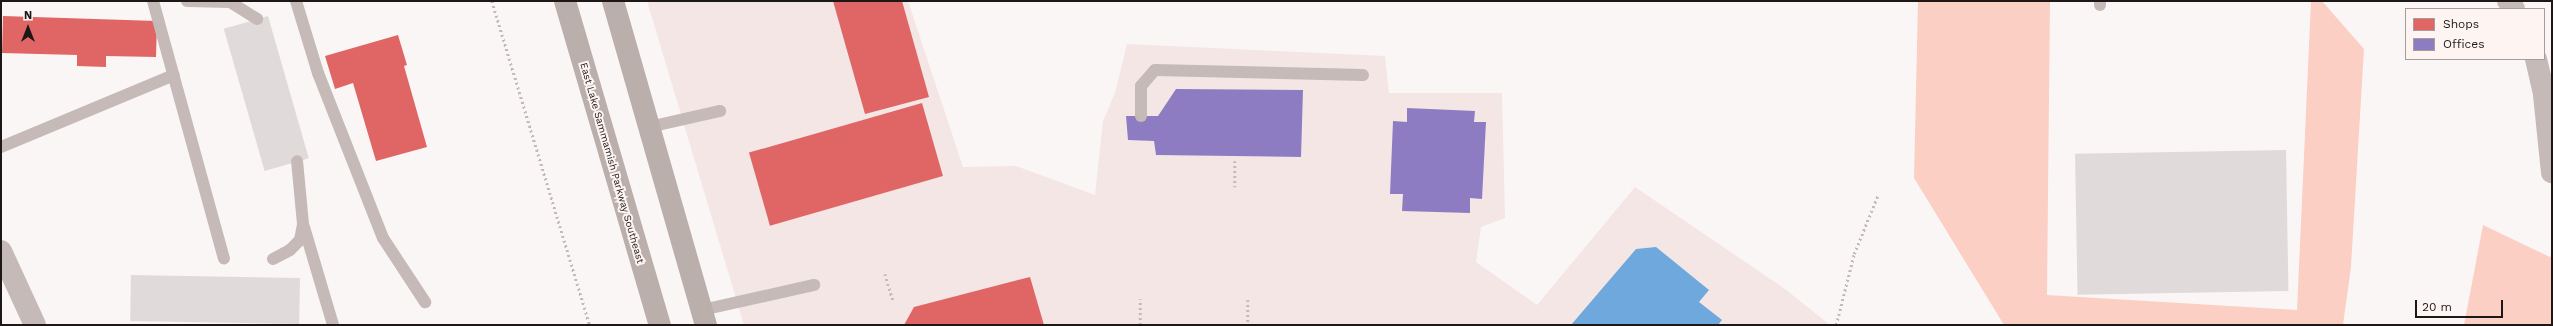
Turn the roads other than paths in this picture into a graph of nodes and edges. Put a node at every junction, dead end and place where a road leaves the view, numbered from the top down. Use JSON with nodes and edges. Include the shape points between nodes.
{"nodes":[{"id":1,"x":153,"y":1,"type":"edge"},
{"id":2,"x":188,"y":1,"type":"edge"},
{"id":3,"x":296,"y":1,"type":"edge"},
{"id":4,"x":565,"y":1,"type":"edge"},
{"id":5,"x":614,"y":1,"type":"edge"},
{"id":6,"x":257,"y":19,"type":"dead end"},
{"id":7,"x":2536,"y":60,"type":"edge"},
{"id":8,"x":174,"y":75,"type":"junction"},
{"id":9,"x":1363,"y":75,"type":"dead end"},
{"id":10,"x":720,"y":111,"type":"dead end"},
{"id":11,"x":1141,"y":116,"type":"dead end"},
{"id":12,"x":648,"y":127,"type":"junction"},
{"id":13,"x":1,"y":147,"type":"edge"},
{"id":14,"x":297,"y":161,"type":"dead end"},
{"id":15,"x":2552,"y":173,"type":"edge"},
{"id":16,"x":303,"y":224,"type":"junction"},
{"id":17,"x":1,"y":251,"type":"edge"},
{"id":18,"x":224,"y":258,"type":"dead end"},
{"id":19,"x":273,"y":258,"type":"dead end"},
{"id":20,"x":814,"y":285,"type":"dead end"},
{"id":21,"x":425,"y":302,"type":"dead end"},
{"id":22,"x":704,"y":317,"type":"edge"},
{"id":23,"x":34,"y":325,"type":"edge"},
{"id":24,"x":333,"y":325,"type":"edge"},
{"id":25,"x":660,"y":325,"type":"edge"}],
"edges":[{"from":1,"to":8,"type":"lane"},
{"from":2,"to":6,"type":"lane","via":[[230,2]]},
{"from":3,"to":21,"type":"lane","via":[[318,73],[383,238]]},
{"from":4,"to":25,"type":"main road","name":"East Lake Sammamish Parkway Southeast"},
{"from":5,"to":12,"type":"main road"},
{"from":7,"to":15,"type":"street","via":[[2544,95]]},
{"from":8,"to":13,"type":"lane"},
{"from":8,"to":18,"type":"lane"},
{"from":9,"to":11,"type":"lane","via":[[1155,70],[1141,86]]},
{"from":10,"to":12,"type":"lane"},
{"from":12,"to":22,"type":"main road"},
{"from":14,"to":16,"type":"lane"},
{"from":16,"to":19,"type":"lane","via":[[300,240],[290,250]]},
{"from":16,"to":24,"type":"lane"},
{"from":17,"to":23,"type":"street"},
{"from":20,"to":22,"type":"lane"}]}
